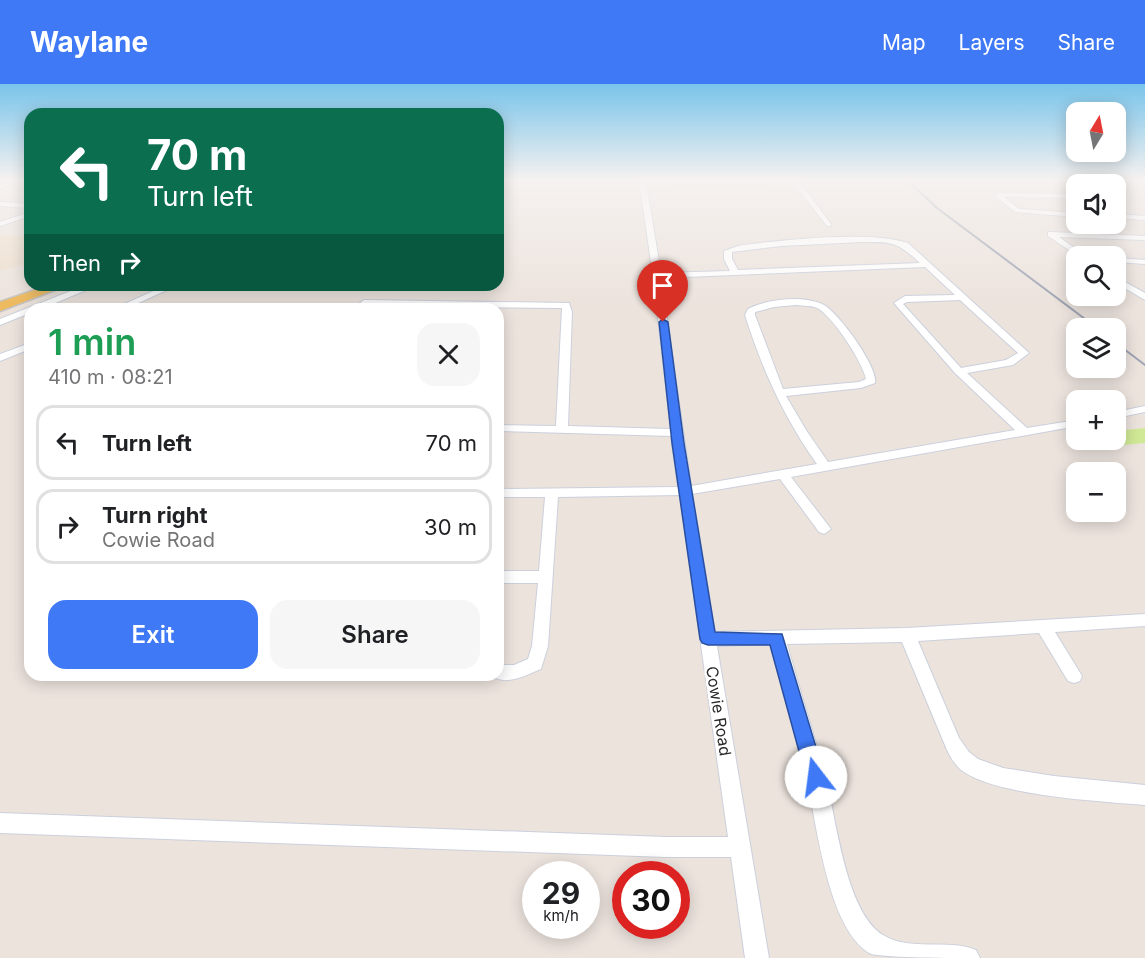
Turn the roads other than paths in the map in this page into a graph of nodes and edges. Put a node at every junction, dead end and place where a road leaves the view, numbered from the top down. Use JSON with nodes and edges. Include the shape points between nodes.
{"nodes":[{"id":1,"x":648,"y":220,"type":"edge"},
{"id":2,"x":825,"y":220,"type":"edge"},
{"id":3,"x":829,"y":225,"type":"dead end"},
{"id":4,"x":1145,"y":238,"type":"edge"},
{"id":5,"x":1068,"y":246,"type":"edge"},
{"id":6,"x":1126,"y":261,"type":"edge"},
{"id":7,"x":1145,"y":262,"type":"edge"},
{"id":8,"x":927,"y":265,"type":"junction"},
{"id":9,"x":736,"y":274,"type":"junction"},
{"id":10,"x":657,"y":276,"type":"junction"},
{"id":11,"x":1126,"y":285,"type":"edge"},
{"id":12,"x":44,"y":291,"type":"edge"},
{"id":13,"x":79,"y":291,"type":"edge"},
{"id":14,"x":160,"y":291,"type":"edge"},
{"id":15,"x":962,"y":297,"type":"junction"},
{"id":16,"x":1145,"y":297,"type":"edge"},
{"id":17,"x":49,"y":303,"type":"edge"},
{"id":18,"x":131,"y":303,"type":"edge"},
{"id":19,"x":364,"y":303,"type":"dead end"},
{"id":20,"x":500,"y":303,"type":"edge"},
{"id":21,"x":504,"y":303,"type":"edge"},
{"id":22,"x":0,"y":307,"type":"edge"},
{"id":23,"x":24,"y":313,"type":"edge"},
{"id":24,"x":0,"y":322,"type":"edge"},
{"id":25,"x":24,"y":348,"type":"edge"},
{"id":26,"x":0,"y":358,"type":"edge"},
{"id":27,"x":959,"y":371,"type":"junction"},
{"id":28,"x":780,"y":393,"type":"junction"},
{"id":29,"x":1145,"y":409,"type":"edge"},
{"id":30,"x":1126,"y":413,"type":"edge"},
{"id":31,"x":1066,"y":425,"type":"edge"},
{"id":32,"x":504,"y":428,"type":"edge"},
{"id":33,"x":562,"y":429,"type":"junction"},
{"id":34,"x":1024,"y":432,"type":"junction"},
{"id":35,"x":676,"y":434,"type":"junction"},
{"id":36,"x":824,"y":465,"type":"junction"},
{"id":37,"x":782,"y":473,"type":"junction"},
{"id":38,"x":685,"y":491,"type":"junction"},
{"id":39,"x":504,"y":493,"type":"edge"},
{"id":40,"x":552,"y":494,"type":"junction"},
{"id":41,"x":824,"y":529,"type":"dead end"},
{"id":42,"x":504,"y":577,"type":"edge"},
{"id":43,"x":545,"y":577,"type":"junction"},
{"id":44,"x":1145,"y":620,"type":"edge"},
{"id":45,"x":1042,"y":625,"type":"junction"},
{"id":46,"x":907,"y":635,"type":"junction"},
{"id":47,"x":708,"y":639,"type":"junction"},
{"id":48,"x":777,"y":639,"type":"junction"},
{"id":49,"x":504,"y":672,"type":"edge"},
{"id":50,"x":1074,"y":676,"type":"dead end"},
{"id":51,"x":1145,"y":795,"type":"edge"},
{"id":52,"x":0,"y":823,"type":"edge"},
{"id":53,"x":738,"y":846,"type":"junction"},
{"id":54,"x":757,"y":958,"type":"edge"},
{"id":55,"x":968,"y":958,"type":"edge"}],
"edges":[{"from":1,"to":10,"type":"street","name":"Cowie Road"},
{"from":2,"to":3,"type":"street"},
{"from":4,"to":5,"type":"street","via":[[1051,234]]},
{"from":6,"to":7,"type":"street"},
{"from":8,"to":9,"type":"street"},
{"from":8,"to":9,"type":"street","via":[[905,245],[894,241],[777,245],[728,251]]},
{"from":8,"to":15,"type":"street"},
{"from":9,"to":10,"type":"street"},
{"from":10,"to":35,"type":"street","name":"Cowie Road"},
{"from":11,"to":16,"type":"street"},
{"from":12,"to":22,"type":"main road"},
{"from":13,"to":17,"type":"street"},
{"from":14,"to":18,"type":"street"},
{"from":15,"to":27,"type":"street","via":[[1024,353],[1009,363]]},
{"from":15,"to":27,"type":"street","via":[[905,299],[898,303]]},
{"from":19,"to":20,"type":"street"},
{"from":21,"to":33,"type":"street","via":[[566,305]]},
{"from":23,"to":24,"type":"street"},
{"from":25,"to":26,"type":"street"},
{"from":27,"to":34,"type":"street"},
{"from":28,"to":28,"type":"street","via":[[751,311],[769,305],[819,305],[861,358],[871,381]]},
{"from":28,"to":36,"type":"street","via":[[797,429]]},
{"from":29,"to":30,"type":"street"},
{"from":31,"to":34,"type":"street"},
{"from":32,"to":33,"type":"street"},
{"from":33,"to":35,"type":"street"},
{"from":34,"to":36,"type":"street"},
{"from":35,"to":38,"type":"street","name":"Cowie Road"},
{"from":36,"to":37,"type":"street"},
{"from":37,"to":38,"type":"street"},
{"from":37,"to":41,"type":"street"},
{"from":38,"to":40,"type":"street"},
{"from":38,"to":47,"type":"street","name":"Cowie Road"},
{"from":39,"to":40,"type":"street"},
{"from":40,"to":43,"type":"street"},
{"from":42,"to":43,"type":"street"},
{"from":43,"to":49,"type":"street","via":[[535,664]]},
{"from":44,"to":45,"type":"street"},
{"from":45,"to":46,"type":"street"},
{"from":45,"to":50,"type":"street"},
{"from":46,"to":48,"type":"street"},
{"from":46,"to":51,"type":"street","via":[[953,744],[971,766],[998,776]]},
{"from":47,"to":48,"type":"street"},
{"from":47,"to":53,"type":"street","name":"Cowie Road"},
{"from":48,"to":55,"type":"street","via":[[816,777],[839,881],[856,923],[872,942],[897,952]]},
{"from":52,"to":53,"type":"street","via":[[654,847]]},
{"from":53,"to":54,"type":"street","name":"Cowie Road"}]}
